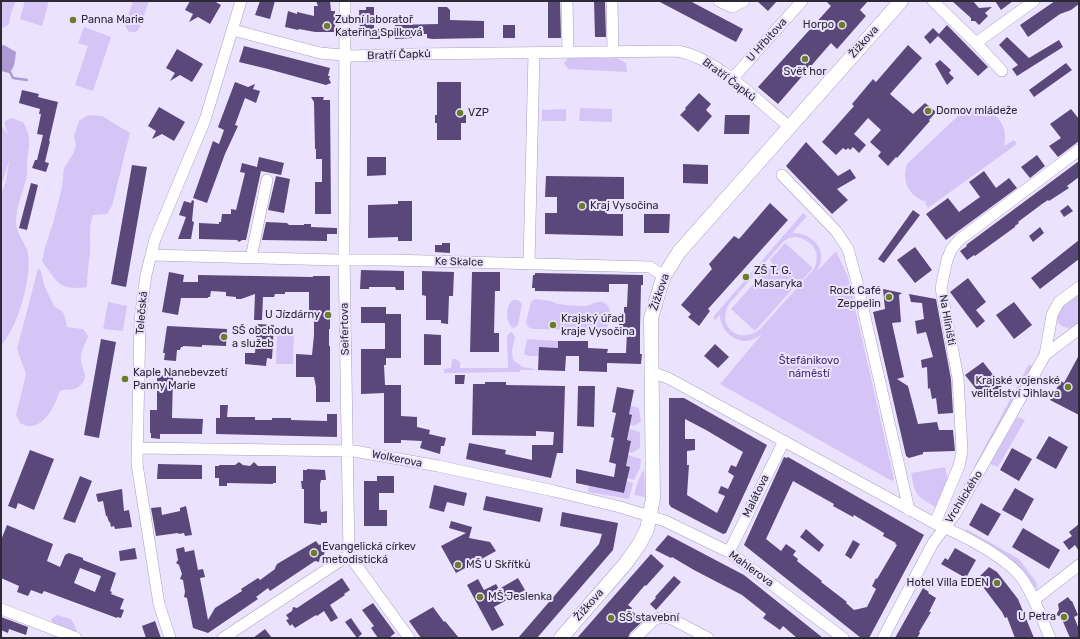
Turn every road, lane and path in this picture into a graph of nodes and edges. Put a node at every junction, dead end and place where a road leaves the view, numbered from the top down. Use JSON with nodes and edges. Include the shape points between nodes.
{"nodes":[{"id":1,"x":241,"y":1,"type":"edge"},
{"id":2,"x":344,"y":1,"type":"edge"},
{"id":3,"x":567,"y":1,"type":"edge"},
{"id":4,"x":612,"y":1,"type":"edge"},
{"id":5,"x":720,"y":1,"type":"edge"},
{"id":6,"x":744,"y":1,"type":"edge"},
{"id":7,"x":802,"y":1,"type":"edge"},
{"id":8,"x":901,"y":1,"type":"edge"},
{"id":9,"x":933,"y":1,"type":"edge"},
{"id":10,"x":1034,"y":1,"type":"edge"},
{"id":11,"x":233,"y":30,"type":"junction"},
{"id":12,"x":976,"y":43,"type":"junction"},
{"id":13,"x":568,"y":52,"type":"junction"},
{"id":14,"x":613,"y":52,"type":"junction"},
{"id":15,"x":534,"y":53,"type":"junction"},
{"id":16,"x":344,"y":56,"type":"junction"},
{"id":17,"x":1002,"y":71,"type":"dead end"},
{"id":18,"x":732,"y":79,"type":"junction"},
{"id":19,"x":790,"y":127,"type":"junction"},
{"id":20,"x":1079,"y":150,"type":"edge"},
{"id":21,"x":782,"y":175,"type":"dead end"},
{"id":22,"x":267,"y":180,"type":"dead end"},
{"id":23,"x":151,"y":255,"type":"junction"},
{"id":24,"x":251,"y":258,"type":"junction"},
{"id":25,"x":344,"y":260,"type":"junction"},
{"id":26,"x":529,"y":264,"type":"junction"},
{"id":27,"x":664,"y":276,"type":"junction"},
{"id":28,"x":1079,"y":287,"type":"edge"},
{"id":29,"x":1079,"y":329,"type":"edge"},
{"id":30,"x":1045,"y":355,"type":"junction"},
{"id":31,"x":652,"y":372,"type":"junction"},
{"id":32,"x":784,"y":441,"type":"junction"},
{"id":33,"x":137,"y":448,"type":"junction"},
{"id":34,"x":346,"y":451,"type":"junction"},
{"id":35,"x":909,"y":510,"type":"junction"},
{"id":36,"x":650,"y":516,"type":"junction"},
{"id":37,"x":940,"y":526,"type":"junction"},
{"id":38,"x":729,"y":552,"type":"junction"},
{"id":39,"x":349,"y":554,"type":"junction"},
{"id":40,"x":1079,"y":565,"type":"edge"},
{"id":41,"x":1034,"y":600,"type":"junction"},
{"id":42,"x":1,"y":609,"type":"edge"},
{"id":43,"x":837,"y":636,"type":"edge"},
{"id":44,"x":225,"y":637,"type":"edge"},
{"id":45,"x":76,"y":638,"type":"edge"},
{"id":46,"x":170,"y":638,"type":"edge"},
{"id":47,"x":409,"y":638,"type":"edge"},
{"id":48,"x":561,"y":638,"type":"edge"},
{"id":49,"x":635,"y":638,"type":"edge"},
{"id":50,"x":708,"y":638,"type":"edge"},
{"id":51,"x":882,"y":638,"type":"edge"},
{"id":52,"x":1050,"y":638,"type":"edge"}],
"edges":[{"from":1,"to":11,"type":"street","name":"Telečská"},
{"from":2,"to":16,"type":"street","name":"Seifertova"},
{"from":3,"to":13,"type":"street"},
{"from":4,"to":14,"type":"street"},
{"from":5,"to":6,"type":"street","via":[[732,7]]},
{"from":7,"to":18,"type":"street","name":"U Hřbitova"},
{"from":8,"to":19,"type":"main road","name":"Žižkova"},
{"from":9,"to":12,"type":"street"},
{"from":10,"to":12,"type":"street"},
{"from":11,"to":16,"type":"street","name":"Bratří Čapků","via":[[320,53]]},
{"from":11,"to":23,"type":"street","name":"Telečská","via":[[204,120],[155,239]]},
{"from":12,"to":17,"type":"street"},
{"from":13,"to":14,"type":"street","name":"Bratří Čapků"},
{"from":13,"to":15,"type":"street","name":"Bratří Čapků"},
{"from":14,"to":18,"type":"street","name":"Bratří Čapků","via":[[678,51],[695,56]]},
{"from":15,"to":16,"type":"street","name":"Bratří Čapků"},
{"from":15,"to":26,"type":"street"},
{"from":16,"to":25,"type":"street","name":"Seifertova"},
{"from":18,"to":19,"type":"street","name":"Bratří Čapků"},
{"from":19,"to":27,"type":"main road","name":"Žižkova","via":[[679,252]]},
{"from":20,"to":37,"type":"street","name":"Na Hliništi","via":[[959,240],[947,260],[941,288],[958,378],[962,451],[960,466]]},
{"from":21,"to":35,"type":"street","via":[[836,231],[848,249]]},
{"from":22,"to":24,"type":"street"},
{"from":23,"to":24,"type":"street","name":"Ke Skalce"},
{"from":23,"to":33,"type":"street","name":"Telečská","via":[[140,321]]},
{"from":24,"to":25,"type":"street","name":"Ke Skalce"},
{"from":25,"to":26,"type":"street","name":"Ke Skalce"},
{"from":25,"to":34,"type":"street","name":"Seifertova"},
{"from":26,"to":27,"type":"street","name":"Ke Skalce","via":[[650,267]]},
{"from":27,"to":31,"type":"main road","name":"Žižkova","via":[[651,318]]},
{"from":28,"to":30,"type":"street","name":"Vrchlického","via":[[1059,302],[1055,309]]},
{"from":29,"to":30,"type":"street","name":"Vrchlického"},
{"from":30,"to":37,"type":"street","name":"Vrchlického","via":[[955,514]]},
{"from":31,"to":32,"type":"street","via":[[668,378]]},
{"from":31,"to":36,"type":"main road","name":"Žižkova","via":[[653,499]]},
{"from":32,"to":35,"type":"street"},
{"from":32,"to":38,"type":"street","name":"Malátova"},
{"from":33,"to":34,"type":"street","name":"Wolkerova"},
{"from":33,"to":46,"type":"street","name":"Telečská","via":[[137,464],[158,604]]},
{"from":34,"to":36,"type":"street","name":"Wolkerova","via":[[546,489]]},
{"from":34,"to":39,"type":"street","name":"Seifertova"},
{"from":35,"to":37,"type":"street"},
{"from":36,"to":38,"type":"street","name":"Mahlerova"},
{"from":36,"to":48,"type":"main road","name":"Žižkova","via":[[647,529],[634,552]]},
{"from":37,"to":41,"type":"street","via":[[1005,562],[1020,577]]},
{"from":37,"to":51,"type":"street","name":"Vrchlického"},
{"from":38,"to":43,"type":"street","name":"Mahlerova"},
{"from":39,"to":44,"type":"street"},
{"from":39,"to":47,"type":"street"},
{"from":40,"to":41,"type":"street"},
{"from":41,"to":52,"type":"street"},
{"from":42,"to":45,"type":"street"},
{"from":49,"to":50,"type":"street","via":[[655,619],[664,617]]}]}
